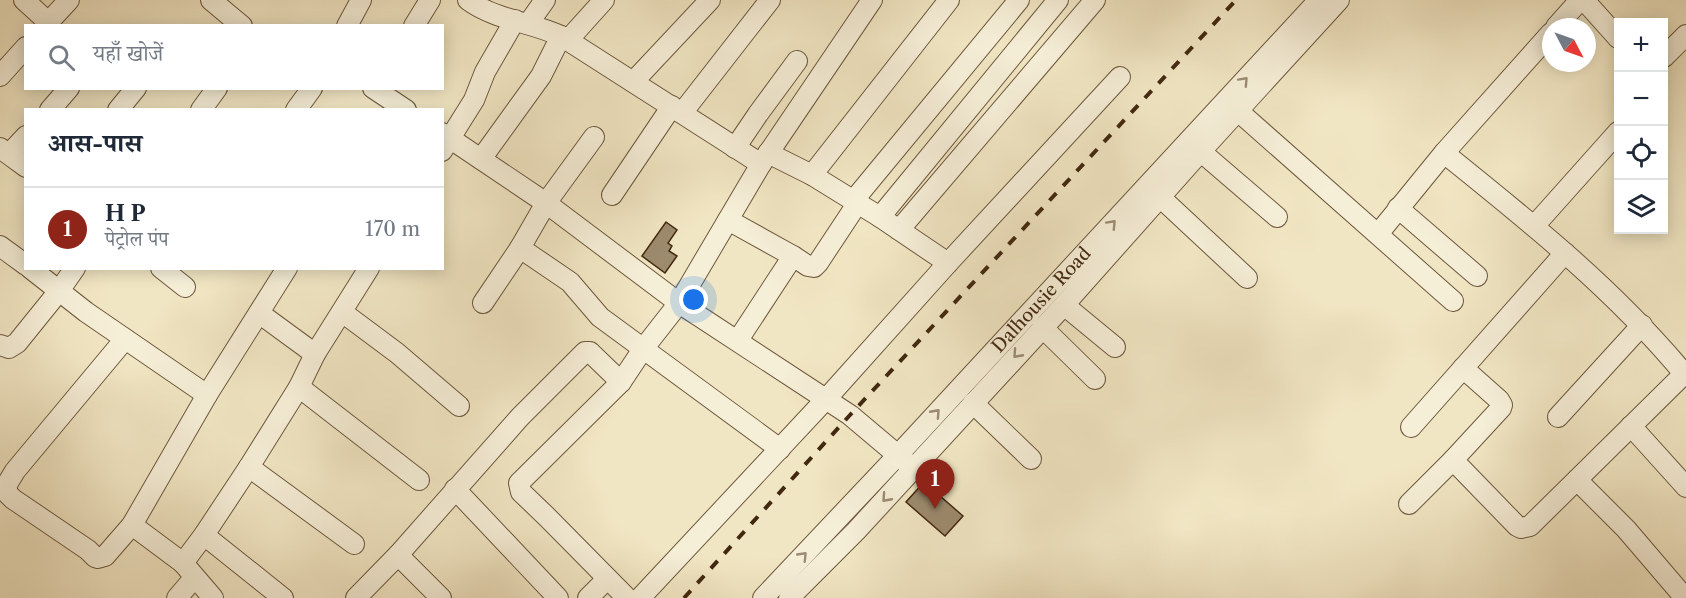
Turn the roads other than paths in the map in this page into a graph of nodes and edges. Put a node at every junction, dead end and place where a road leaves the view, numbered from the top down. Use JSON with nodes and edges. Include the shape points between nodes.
{"nodes":[{"id":1,"x":24,"y":0,"type":"edge"},
{"id":2,"x":69,"y":0,"type":"edge"},
{"id":3,"x":211,"y":0,"type":"edge"},
{"id":4,"x":430,"y":0,"type":"edge"},
{"id":5,"x":468,"y":0,"type":"edge"},
{"id":6,"x":545,"y":0,"type":"edge"},
{"id":7,"x":604,"y":0,"type":"edge"},
{"id":8,"x":710,"y":0,"type":"edge"},
{"id":9,"x":770,"y":0,"type":"edge"},
{"id":10,"x":872,"y":0,"type":"edge"},
{"id":11,"x":949,"y":0,"type":"edge"},
{"id":12,"x":1019,"y":0,"type":"edge"},
{"id":13,"x":1058,"y":0,"type":"edge"},
{"id":14,"x":1094,"y":0,"type":"edge"},
{"id":15,"x":1582,"y":0,"type":"edge"},
{"id":16,"x":1330,"y":1,"type":"edge"},
{"id":17,"x":356,"y":2,"type":"edge"},
{"id":18,"x":1565,"y":18,"type":"edge"},
{"id":19,"x":522,"y":22,"type":"junction"},
{"id":20,"x":46,"y":24,"type":"edge"},
{"id":21,"x":240,"y":24,"type":"edge"},
{"id":22,"x":348,"y":24,"type":"edge"},
{"id":23,"x":415,"y":24,"type":"edge"},
{"id":24,"x":1614,"y":34,"type":"edge"},
{"id":25,"x":1686,"y":35,"type":"edge"},
{"id":26,"x":564,"y":38,"type":"junction"},
{"id":27,"x":1542,"y":43,"type":"edge"},
{"id":28,"x":24,"y":49,"type":"edge"},
{"id":29,"x":1668,"y":53,"type":"edge"},
{"id":30,"x":797,"y":61,"type":"dead end"},
{"id":31,"x":0,"y":76,"type":"edge"},
{"id":32,"x":1120,"y":77,"type":"dead end"},
{"id":33,"x":633,"y":82,"type":"junction"},
{"id":34,"x":67,"y":90,"type":"edge"},
{"id":35,"x":134,"y":90,"type":"edge"},
{"id":36,"x":215,"y":90,"type":"edge"},
{"id":37,"x":311,"y":90,"type":"edge"},
{"id":38,"x":375,"y":90,"type":"edge"},
{"id":39,"x":394,"y":106,"type":"edge"},
{"id":40,"x":52,"y":108,"type":"edge"},
{"id":41,"x":120,"y":108,"type":"edge"},
{"id":42,"x":202,"y":108,"type":"edge"},
{"id":43,"x":297,"y":108,"type":"edge"},
{"id":44,"x":677,"y":110,"type":"junction"},
{"id":45,"x":1238,"y":111,"type":"junction"},
{"id":46,"x":1614,"y":136,"type":"edge"},
{"id":47,"x":24,"y":137,"type":"edge"},
{"id":48,"x":594,"y":137,"type":"dead end"},
{"id":49,"x":445,"y":141,"type":"edge"},
{"id":50,"x":1194,"y":146,"type":"junction"},
{"id":51,"x":735,"y":148,"type":"junction"},
{"id":52,"x":4,"y":151,"type":"edge"},
{"id":53,"x":1444,"y":153,"type":"junction"},
{"id":54,"x":481,"y":159,"type":"junction"},
{"id":55,"x":764,"y":159,"type":"junction"},
{"id":56,"x":24,"y":166,"type":"edge"},
{"id":57,"x":812,"y":175,"type":"junction"},
{"id":58,"x":612,"y":195,"type":"dead end"},
{"id":59,"x":1160,"y":197,"type":"junction"},
{"id":60,"x":546,"y":202,"type":"junction"},
{"id":61,"x":855,"y":202,"type":"junction"},
{"id":62,"x":1398,"y":208,"type":"junction"},
{"id":63,"x":880,"y":217,"type":"junction"},
{"id":64,"x":1277,"y":217,"type":"dead end"},
{"id":65,"x":728,"y":220,"type":"junction"},
{"id":66,"x":1535,"y":225,"type":"junction"},
{"id":67,"x":899,"y":230,"type":"junction"},
{"id":68,"x":1378,"y":234,"type":"junction"},
{"id":69,"x":0,"y":246,"type":"edge"},
{"id":70,"x":520,"y":248,"type":"junction"},
{"id":71,"x":1565,"y":253,"type":"junction"},
{"id":72,"x":793,"y":256,"type":"junction"},
{"id":73,"x":948,"y":263,"type":"junction"},
{"id":74,"x":24,"y":264,"type":"edge"},
{"id":75,"x":33,"y":270,"type":"edge"},
{"id":76,"x":74,"y":270,"type":"edge"},
{"id":77,"x":164,"y":270,"type":"edge"},
{"id":78,"x":285,"y":270,"type":"edge"},
{"id":79,"x":368,"y":270,"type":"edge"},
{"id":80,"x":1477,"y":276,"type":"dead end"},
{"id":81,"x":1247,"y":278,"type":"dead end"},
{"id":82,"x":185,"y":287,"type":"dead end"},
{"id":83,"x":59,"y":291,"type":"junction"},
{"id":84,"x":1453,"y":301,"type":"dead end"},
{"id":85,"x":483,"y":303,"type":"dead end"},
{"id":86,"x":679,"y":303,"type":"junction"},
{"id":87,"x":1064,"y":305,"type":"junction"},
{"id":88,"x":342,"y":312,"type":"junction"},
{"id":89,"x":259,"y":313,"type":"junction"},
{"id":90,"x":1642,"y":326,"type":"junction"},
{"id":91,"x":1042,"y":327,"type":"junction"},
{"id":92,"x":125,"y":339,"type":"junction"},
{"id":93,"x":738,"y":340,"type":"junction"},
{"id":94,"x":0,"y":345,"type":"edge"},
{"id":95,"x":1114,"y":348,"type":"dead end"},
{"id":96,"x":643,"y":349,"type":"junction"},
{"id":97,"x":315,"y":354,"type":"junction"},
{"id":98,"x":1463,"y":368,"type":"junction"},
{"id":99,"x":1685,"y":375,"type":"edge"},
{"id":100,"x":1095,"y":380,"type":"dead end"},
{"id":101,"x":621,"y":382,"type":"junction"},
{"id":102,"x":299,"y":387,"type":"junction"},
{"id":103,"x":207,"y":395,"type":"junction"},
{"id":104,"x":827,"y":398,"type":"junction"},
{"id":105,"x":973,"y":403,"type":"junction"},
{"id":106,"x":459,"y":406,"type":"dead end"},
{"id":107,"x":1558,"y":417,"type":"dead end"},
{"id":108,"x":1631,"y":426,"type":"junction"},
{"id":109,"x":1411,"y":427,"type":"dead end"},
{"id":110,"x":780,"y":449,"type":"junction"},
{"id":111,"x":1031,"y":459,"type":"dead end"},
{"id":112,"x":1453,"y":460,"type":"junction"},
{"id":113,"x":905,"y":462,"type":"junction"},
{"id":114,"x":249,"y":466,"type":"junction"},
{"id":115,"x":6,"y":469,"type":"edge"},
{"id":116,"x":419,"y":480,"type":"dead end"},
{"id":117,"x":1577,"y":480,"type":"junction"},
{"id":118,"x":1686,"y":487,"type":"edge"},
{"id":119,"x":456,"y":489,"type":"junction"},
{"id":120,"x":1409,"y":504,"type":"dead end"},
{"id":121,"x":132,"y":525,"type":"junction"},
{"id":122,"x":204,"y":535,"type":"junction"},
{"id":123,"x":354,"y":544,"type":"dead end"},
{"id":124,"x":398,"y":555,"type":"junction"},
{"id":125,"x":189,"y":570,"type":"junction"},
{"id":126,"x":607,"y":579,"type":"junction"},
{"id":127,"x":177,"y":598,"type":"edge"},
{"id":128,"x":213,"y":598,"type":"edge"},
{"id":129,"x":283,"y":598,"type":"edge"},
{"id":130,"x":356,"y":598,"type":"edge"},
{"id":131,"x":441,"y":598,"type":"edge"},
{"id":132,"x":558,"y":598,"type":"edge"},
{"id":133,"x":588,"y":598,"type":"edge"},
{"id":134,"x":627,"y":598,"type":"edge"},
{"id":135,"x":640,"y":598,"type":"edge"},
{"id":136,"x":763,"y":598,"type":"edge"},
{"id":137,"x":789,"y":598,"type":"edge"},
{"id":138,"x":1684,"y":598,"type":"edge"}],
"edges":[{"from":1,"to":20,"type":"street"},
{"from":2,"to":20,"type":"street"},
{"from":3,"to":21,"type":"street"},
{"from":4,"to":23,"type":"street"},
{"from":5,"to":19,"type":"street","via":[[481,9]]},
{"from":6,"to":19,"type":"street"},
{"from":7,"to":26,"type":"street"},
{"from":8,"to":33,"type":"street"},
{"from":9,"to":44,"type":"street"},
{"from":10,"to":55,"type":"street"},
{"from":11,"to":57,"type":"street"},
{"from":12,"to":61,"type":"street"},
{"from":13,"to":63,"type":"street"},
{"from":14,"to":67,"type":"street"},
{"from":15,"to":18,"type":"street"},
{"from":15,"to":24,"type":"street"},
{"from":16,"to":45,"type":"street","name":"Dalhousie Road"},
{"from":50,"to":16,"type":"street","name":"Dalhousie Road","one_way":true},
{"from":17,"to":22,"type":"street"},
{"from":19,"to":26,"type":"street"},
{"from":19,"to":49,"type":"street","via":[[484,72],[474,100]]},
{"from":25,"to":29,"type":"street"},
{"from":26,"to":33,"type":"street"},
{"from":26,"to":54,"type":"street"},
{"from":27,"to":53,"type":"street"},
{"from":28,"to":31,"type":"street"},
{"from":30,"to":51,"type":"street"},
{"from":32,"to":73,"type":"street"},
{"from":33,"to":44,"type":"street"},
{"from":34,"to":40,"type":"street"},
{"from":35,"to":41,"type":"street"},
{"from":36,"to":42,"type":"street"},
{"from":37,"to":43,"type":"street"},
{"from":38,"to":39,"type":"street"},
{"from":44,"to":51,"type":"street"},
{"from":44,"to":58,"type":"street"},
{"from":45,"to":50,"type":"street","name":"Dalhousie Road"},
{"from":45,"to":68,"type":"street"},
{"from":46,"to":66,"type":"street"},
{"from":47,"to":52,"type":"street"},
{"from":48,"to":60,"type":"street"},
{"from":49,"to":54,"type":"street"},
{"from":50,"to":59,"type":"street","name":"Dalhousie Road"},
{"from":50,"to":64,"type":"street"},
{"from":113,"to":50,"type":"street","name":"Dalhousie Road","one_way":true},
{"from":51,"to":55,"type":"street"},
{"from":52,"to":56,"type":"street"},
{"from":53,"to":62,"type":"street"},
{"from":53,"to":66,"type":"street"},
{"from":54,"to":60,"type":"street"},
{"from":55,"to":57,"type":"street"},
{"from":55,"to":65,"type":"street"},
{"from":57,"to":61,"type":"street"},
{"from":59,"to":81,"type":"street"},
{"from":59,"to":87,"type":"street","name":"Dalhousie Road"},
{"from":60,"to":70,"type":"street"},
{"from":60,"to":86,"type":"street"},
{"from":61,"to":63,"type":"street"},
{"from":61,"to":72,"type":"street","via":[[814,267]]},
{"from":62,"to":68,"type":"street"},
{"from":62,"to":80,"type":"street"},
{"from":63,"to":67,"type":"street"},
{"from":65,"to":72,"type":"street"},
{"from":65,"to":86,"type":"street"},
{"from":66,"to":71,"type":"street"},
{"from":67,"to":73,"type":"street"},
{"from":68,"to":84,"type":"street"},
{"from":69,"to":74,"type":"street"},
{"from":70,"to":85,"type":"street"},
{"from":70,"to":96,"type":"street","via":[[570,282],[600,317]]},
{"from":71,"to":90,"type":"street"},
{"from":71,"to":98,"type":"street"},
{"from":72,"to":93,"type":"street"},
{"from":73,"to":104,"type":"street"},
{"from":75,"to":83,"type":"street"},
{"from":76,"to":83,"type":"street"},
{"from":77,"to":82,"type":"street"},
{"from":78,"to":89,"type":"street"},
{"from":79,"to":88,"type":"street"},
{"from":83,"to":92,"type":"street"},
{"from":83,"to":94,"type":"street","via":[[16,343],[9,348]]},
{"from":86,"to":93,"type":"street"},
{"from":86,"to":96,"type":"street"},
{"from":87,"to":91,"type":"street","name":"Dalhousie Road"},
{"from":87,"to":95,"type":"street"},
{"from":88,"to":97,"type":"street"},
{"from":88,"to":106,"type":"street"},
{"from":89,"to":97,"type":"street"},
{"from":89,"to":103,"type":"street"},
{"from":90,"to":99,"type":"street"},
{"from":90,"to":107,"type":"street"},
{"from":91,"to":100,"type":"street"},
{"from":91,"to":105,"type":"street","name":"Dalhousie Road","one_way":true},
{"from":92,"to":103,"type":"street"},
{"from":92,"to":115,"type":"street"},
{"from":93,"to":104,"type":"street"},
{"from":96,"to":101,"type":"street"},
{"from":96,"to":110,"type":"street"},
{"from":97,"to":102,"type":"street"},
{"from":98,"to":109,"type":"street"},
{"from":98,"to":112,"type":"street","via":[[1502,405]]},
{"from":99,"to":108,"type":"street"},
{"from":101,"to":119,"type":"street","via":[[590,352],[585,352]]},
{"from":101,"to":126,"type":"street","via":[[518,485]]},
{"from":102,"to":114,"type":"street"},
{"from":102,"to":116,"type":"street"},
{"from":103,"to":121,"type":"street"},
{"from":104,"to":110,"type":"street"},
{"from":104,"to":113,"type":"street"},
{"from":105,"to":111,"type":"street"},
{"from":105,"to":113,"type":"street","name":"Dalhousie Road"},
{"from":108,"to":117,"type":"street"},
{"from":108,"to":118,"type":"street"},
{"from":110,"to":135,"type":"street"},
{"from":112,"to":117,"type":"street","via":[[1521,528],[1534,523]]},
{"from":112,"to":120,"type":"street"},
{"from":136,"to":113,"type":"street","name":"Dalhousie Road","one_way":true},
{"from":113,"to":137,"type":"street","name":"Dalhousie Road","one_way":true,"via":[[856,531]]},
{"from":114,"to":122,"type":"street"},
{"from":114,"to":123,"type":"street"},
{"from":115,"to":121,"type":"street","via":[[8,494],[95,557],[105,556]]},
{"from":117,"to":138,"type":"street","via":[[1626,528]]},
{"from":119,"to":124,"type":"street"},
{"from":119,"to":132,"type":"street"},
{"from":121,"to":125,"type":"street"},
{"from":122,"to":125,"type":"street"},
{"from":122,"to":129,"type":"street"},
{"from":124,"to":130,"type":"street"},
{"from":124,"to":131,"type":"street"},
{"from":125,"to":127,"type":"street"},
{"from":125,"to":128,"type":"street"},
{"from":126,"to":133,"type":"street"},
{"from":126,"to":134,"type":"street"}]}
